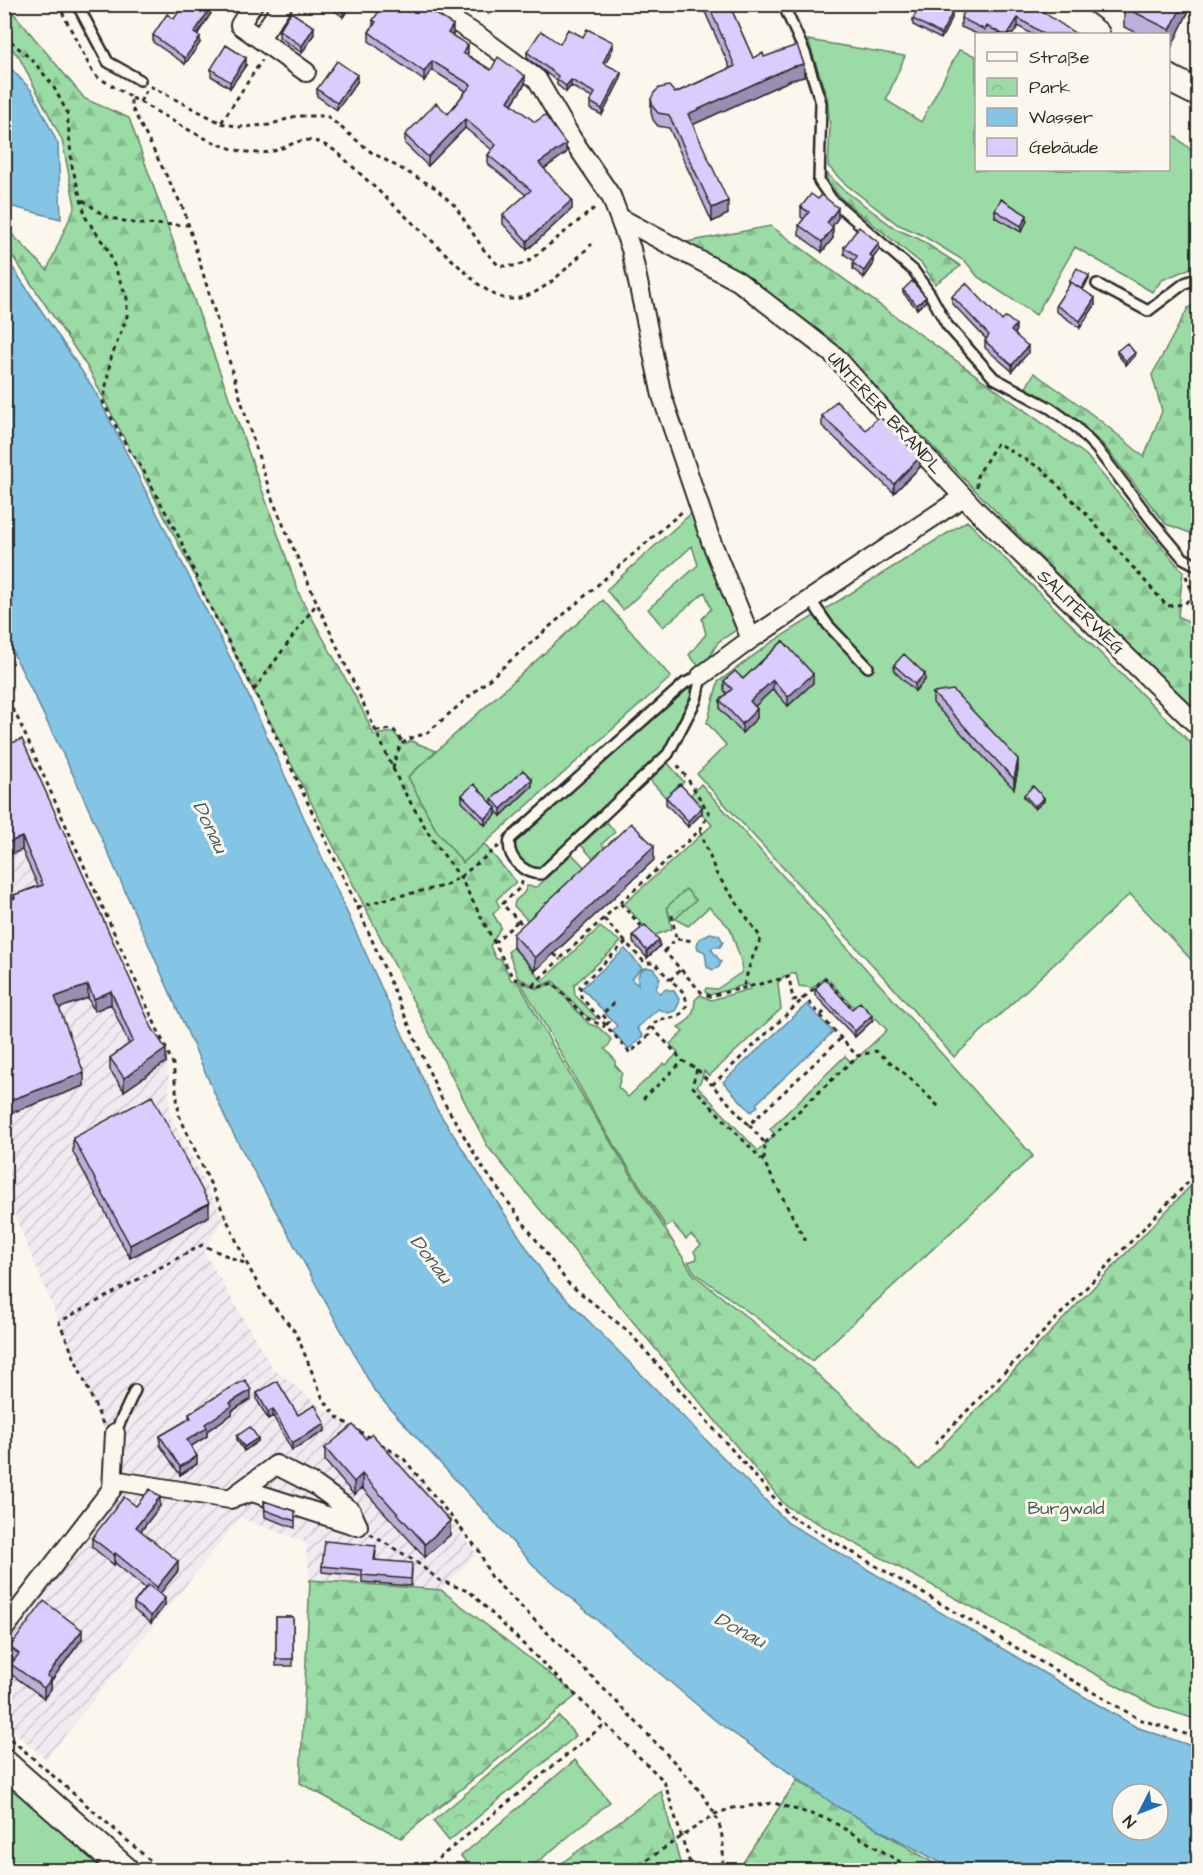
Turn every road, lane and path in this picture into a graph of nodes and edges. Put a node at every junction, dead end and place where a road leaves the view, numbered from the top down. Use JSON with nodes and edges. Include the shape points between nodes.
{"nodes":[{"id":1,"x":58,"y":4,"type":"edge"},
{"id":2,"x":77,"y":4,"type":"edge"},
{"id":3,"x":253,"y":4,"type":"edge"},
{"id":4,"x":283,"y":4,"type":"edge"},
{"id":5,"x":427,"y":4,"type":"edge"},
{"id":6,"x":783,"y":4,"type":"edge"},
{"id":7,"x":1055,"y":4,"type":"edge"},
{"id":8,"x":1095,"y":33,"type":"edge"},
{"id":9,"x":4,"y":35,"type":"edge"},
{"id":10,"x":265,"y":42,"type":"junction"},
{"id":11,"x":306,"y":72,"type":"dead end"},
{"id":12,"x":1170,"y":79,"type":"edge"},
{"id":13,"x":140,"y":80,"type":"dead end"},
{"id":14,"x":1198,"y":93,"type":"edge"},
{"id":15,"x":131,"y":97,"type":"junction"},
{"id":16,"x":140,"y":102,"type":"junction"},
{"id":17,"x":221,"y":123,"type":"junction"},
{"id":18,"x":611,"y":196,"type":"junction"},
{"id":19,"x":81,"y":199,"type":"junction"},
{"id":20,"x":620,"y":218,"type":"junction"},
{"id":21,"x":189,"y":225,"type":"junction"},
{"id":22,"x":592,"y":244,"type":"dead end"},
{"id":23,"x":1198,"y":279,"type":"edge"},
{"id":24,"x":1097,"y":284,"type":"dead end"},
{"id":25,"x":963,"y":497,"type":"junction"},
{"id":26,"x":697,"y":499,"type":"junction"},
{"id":27,"x":978,"y":513,"type":"junction"},
{"id":28,"x":1184,"y":558,"type":"junction"},
{"id":29,"x":1198,"y":566,"type":"edge"},
{"id":30,"x":810,"y":599,"type":"junction"},
{"id":31,"x":317,"y":603,"type":"junction"},
{"id":32,"x":751,"y":639,"type":"junction"},
{"id":33,"x":868,"y":667,"type":"dead end"},
{"id":34,"x":701,"y":676,"type":"junction"},
{"id":35,"x":254,"y":690,"type":"junction"},
{"id":36,"x":4,"y":693,"type":"edge"},
{"id":37,"x":1198,"y":726,"type":"edge"},
{"id":38,"x":376,"y":731,"type":"junction"},
{"id":39,"x":404,"y":742,"type":"junction"},
{"id":40,"x":668,"y":754,"type":"junction"},
{"id":41,"x":393,"y":770,"type":"junction"},
{"id":42,"x":700,"y":830,"type":"junction"},
{"id":43,"x":510,"y":839,"type":"junction"},
{"id":44,"x":523,"y":868,"type":"junction"},
{"id":45,"x":460,"y":877,"type":"junction"},
{"id":46,"x":620,"y":903,"type":"junction"},
{"id":47,"x":358,"y":908,"type":"junction"},
{"id":48,"x":672,"y":915,"type":"dead end"},
{"id":49,"x":604,"y":919,"type":"junction"},
{"id":50,"x":518,"y":921,"type":"junction"},
{"id":51,"x":530,"y":932,"type":"edge"},
{"id":52,"x":649,"y":934,"type":"edge"},
{"id":53,"x":676,"y":939,"type":"junction"},
{"id":54,"x":694,"y":941,"type":"dead end"},
{"id":55,"x":627,"y":942,"type":"junction"},
{"id":56,"x":494,"y":943,"type":"junction"},
{"id":57,"x":657,"y":943,"type":"edge"},
{"id":58,"x":664,"y":951,"type":"junction"},
{"id":59,"x":554,"y":954,"type":"edge"},
{"id":60,"x":560,"y":960,"type":"junction"},
{"id":61,"x":681,"y":969,"type":"junction"},
{"id":62,"x":670,"y":980,"type":"junction"},
{"id":63,"x":532,"y":985,"type":"junction"},
{"id":64,"x":743,"y":988,"type":"junction"},
{"id":65,"x":805,"y":998,"type":"junction"},
{"id":66,"x":614,"y":1004,"type":"dead end"},
{"id":67,"x":833,"y":1004,"type":"edge"},
{"id":68,"x":855,"y":1012,"type":"edge"},
{"id":69,"x":821,"y":1015,"type":"junction"},
{"id":70,"x":605,"y":1026,"type":"junction"},
{"id":71,"x":652,"y":1028,"type":"junction"},
{"id":72,"x":840,"y":1039,"type":"junction"},
{"id":73,"x":857,"y":1056,"type":"junction"},
{"id":74,"x":683,"y":1061,"type":"junction"},
{"id":75,"x":697,"y":1069,"type":"junction"},
{"id":76,"x":712,"y":1085,"type":"junction"},
{"id":77,"x":643,"y":1099,"type":"dead end"},
{"id":78,"x":941,"y":1109,"type":"dead end"},
{"id":79,"x":748,"y":1125,"type":"junction"},
{"id":80,"x":765,"y":1143,"type":"junction"},
{"id":81,"x":764,"y":1162,"type":"junction"},
{"id":82,"x":1198,"y":1172,"type":"edge"},
{"id":83,"x":806,"y":1242,"type":"dead end"},
{"id":84,"x":247,"y":1264,"type":"junction"},
{"id":85,"x":135,"y":1390,"type":"dead end"},
{"id":86,"x":115,"y":1442,"type":"junction"},
{"id":87,"x":935,"y":1444,"type":"dead end"},
{"id":88,"x":113,"y":1480,"type":"junction"},
{"id":89,"x":230,"y":1498,"type":"junction"},
{"id":90,"x":357,"y":1526,"type":"junction"},
{"id":91,"x":4,"y":1629,"type":"edge"},
{"id":92,"x":604,"y":1724,"type":"junction"},
{"id":93,"x":4,"y":1733,"type":"edge"},
{"id":94,"x":1198,"y":1738,"type":"edge"},
{"id":95,"x":4,"y":1762,"type":"edge"},
{"id":96,"x":715,"y":1814,"type":"junction"},
{"id":97,"x":681,"y":1837,"type":"junction"},
{"id":98,"x":125,"y":1870,"type":"edge"},
{"id":99,"x":161,"y":1870,"type":"edge"},
{"id":100,"x":424,"y":1870,"type":"edge"},
{"id":101,"x":632,"y":1870,"type":"edge"},
{"id":102,"x":692,"y":1870,"type":"edge"},
{"id":103,"x":722,"y":1870,"type":"edge"},
{"id":104,"x":914,"y":1870,"type":"edge"}],
"edges":[{"from":1,"to":15,"type":"path","via":[[94,75]]},
{"from":2,"to":13,"type":"lane","via":[[108,62]]},
{"from":3,"to":10,"type":"street","via":[[240,25]]},
{"from":4,"to":10,"type":"street"},
{"from":5,"to":18,"type":"street","via":[[537,80]]},
{"from":6,"to":28,"type":"lane","via":[[821,103],[819,181],[832,200],[914,271],[947,325],[994,378],[1075,426]]},
{"from":7,"to":8,"type":"main road"},
{"from":9,"to":19,"type":"path","via":[[52,84],[67,112],[72,166]]},
{"from":10,"to":11,"type":"street"},
{"from":10,"to":17,"type":"path"},
{"from":12,"to":14,"type":"main road"},
{"from":15,"to":16,"type":"path"},
{"from":15,"to":21,"type":"path","via":[[131,105]]},
{"from":16,"to":17,"type":"path","via":[[149,85]]},
{"from":16,"to":22,"type":"path","via":[[221,146],[242,152],[262,153],[304,140],[325,143],[478,284],[504,298],[532,295]]},
{"from":17,"to":18,"type":"path","via":[[240,127],[296,116],[327,116],[370,152],[434,187],[455,206],[499,266],[529,261]]},
{"from":18,"to":20,"type":"street"},
{"from":19,"to":21,"type":"path","via":[[105,217],[138,224]]},
{"from":19,"to":35,"type":"path","via":[[86,218],[108,250],[127,298],[127,316],[111,358],[103,402],[180,539],[205,597]]},
{"from":20,"to":25,"type":"street","name":"UNTERER BRANDL","via":[[738,281],[835,356]]},
{"from":20,"to":26,"type":"street","via":[[631,249],[662,396]]},
{"from":21,"to":31,"type":"path","via":[[270,491]]},
{"from":23,"to":24,"type":"lane","via":[[1148,311]]},
{"from":25,"to":27,"type":"street","name":"SALITERWEG"},
{"from":25,"to":30,"type":"street"},
{"from":26,"to":32,"type":"street"},
{"from":26,"to":39,"type":"path","via":[[426,734]]},
{"from":27,"to":28,"type":"path","via":[[977,476],[997,443],[1042,469],[1167,606],[1185,604],[1193,594],[1180,562]]},
{"from":27,"to":37,"type":"street","name":"SALITERWEG"},
{"from":28,"to":29,"type":"lane"},
{"from":30,"to":32,"type":"street"},
{"from":30,"to":33,"type":"lane","via":[[828,625]]},
{"from":31,"to":35,"type":"path"},
{"from":31,"to":38,"type":"path"},
{"from":32,"to":34,"type":"street"},
{"from":34,"to":40,"type":"lane","via":[[696,700]]},
{"from":34,"to":43,"type":"lane","via":[[685,683]]},
{"from":35,"to":47,"type":"path"},
{"from":36,"to":84,"type":"path","via":[[173,1064],[179,1115]]},
{"from":38,"to":39,"type":"path","via":[[393,729]]},
{"from":38,"to":41,"type":"path"},
{"from":39,"to":41,"type":"path","via":[[397,751]]},
{"from":40,"to":42,"type":"path","via":[[709,813]]},
{"from":40,"to":44,"type":"lane","via":[[541,874]]},
{"from":41,"to":45,"type":"path","via":[[432,839]]},
{"from":42,"to":46,"type":"path"},
{"from":42,"to":64,"type":"path","via":[[716,873],[761,938]]},
{"from":43,"to":44,"type":"lane","via":[[508,848]]},
{"from":43,"to":45,"type":"path"},
{"from":44,"to":50,"type":"path","via":[[521,887],[502,904]]},
{"from":45,"to":47,"type":"path","via":[[444,886]]},
{"from":45,"to":56,"type":"path"},
{"from":46,"to":49,"type":"path"},
{"from":46,"to":52,"type":"path"},
{"from":47,"to":94,"type":"path","via":[[439,1094],[483,1168],[568,1283],[629,1332],[790,1516],[1139,1719]]},
{"from":48,"to":53,"type":"path"},
{"from":49,"to":55,"type":"path"},
{"from":49,"to":60,"type":"path"},
{"from":50,"to":51,"type":"path"},
{"from":50,"to":56,"type":"path"},
{"from":53,"to":54,"type":"path"},
{"from":53,"to":58,"type":"path"},
{"from":55,"to":62,"type":"path","via":[[645,963],[655,963]]},
{"from":55,"to":70,"type":"path","via":[[580,986],[581,997]]},
{"from":56,"to":63,"type":"path","via":[[513,978]]},
{"from":57,"to":58,"type":"path"},
{"from":58,"to":61,"type":"path"},
{"from":59,"to":60,"type":"path"},
{"from":60,"to":63,"type":"path"},
{"from":61,"to":62,"type":"path"},
{"from":61,"to":64,"type":"path","via":[[702,993],[710,996]]},
{"from":62,"to":71,"type":"path","via":[[681,989],[687,1004],[677,1017],[659,1019]]},
{"from":63,"to":70,"type":"path","via":[[537,988],[553,982],[586,1018]]},
{"from":64,"to":65,"type":"path","via":[[789,977],[793,999]]},
{"from":65,"to":68,"type":"path","via":[[825,978]]},
{"from":65,"to":69,"type":"path"},
{"from":65,"to":76,"type":"path"},
{"from":66,"to":70,"type":"path","via":[[602,1014],[609,1022]]},
{"from":67,"to":69,"type":"path"},
{"from":69,"to":72,"type":"path"},
{"from":70,"to":71,"type":"path","via":[[630,1053]]},
{"from":71,"to":74,"type":"path"},
{"from":72,"to":73,"type":"path"},
{"from":72,"to":79,"type":"path"},
{"from":73,"to":78,"type":"path","via":[[876,1051]]},
{"from":73,"to":80,"type":"path"},
{"from":74,"to":75,"type":"path"},
{"from":74,"to":77,"type":"path"},
{"from":75,"to":76,"type":"path"},
{"from":75,"to":81,"type":"path","via":[[692,1086]]},
{"from":76,"to":79,"type":"path"},
{"from":79,"to":80,"type":"path"},
{"from":80,"to":81,"type":"path"},
{"from":81,"to":83,"type":"path"},
{"from":82,"to":87,"type":"path"},
{"from":84,"to":86,"type":"path","via":[[202,1245],[59,1322]]},
{"from":84,"to":96,"type":"path","via":[[262,1292],[296,1334],[323,1399],[337,1417],[404,1459],[480,1552],[490,1576],[636,1722],[687,1776]]},
{"from":85,"to":86,"type":"lane"},
{"from":86,"to":88,"type":"street"},
{"from":88,"to":89,"type":"street"},
{"from":88,"to":91,"type":"street","via":[[112,1489]]},
{"from":89,"to":90,"type":"street","via":[[252,1492]]},
{"from":89,"to":90,"type":"street","via":[[276,1465],[315,1485],[351,1511]]},
{"from":90,"to":92,"type":"path","via":[[439,1580],[470,1592]]},
{"from":92,"to":97,"type":"path","via":[[664,1781]]},
{"from":92,"to":100,"type":"path"},
{"from":93,"to":99,"type":"path"},
{"from":95,"to":98,"type":"main road"},
{"from":96,"to":97,"type":"path"},
{"from":96,"to":103,"type":"path","via":[[721,1830]]},
{"from":96,"to":104,"type":"path","via":[[774,1803],[828,1819]]},
{"from":97,"to":101,"type":"path"},
{"from":97,"to":102,"type":"path"}]}
